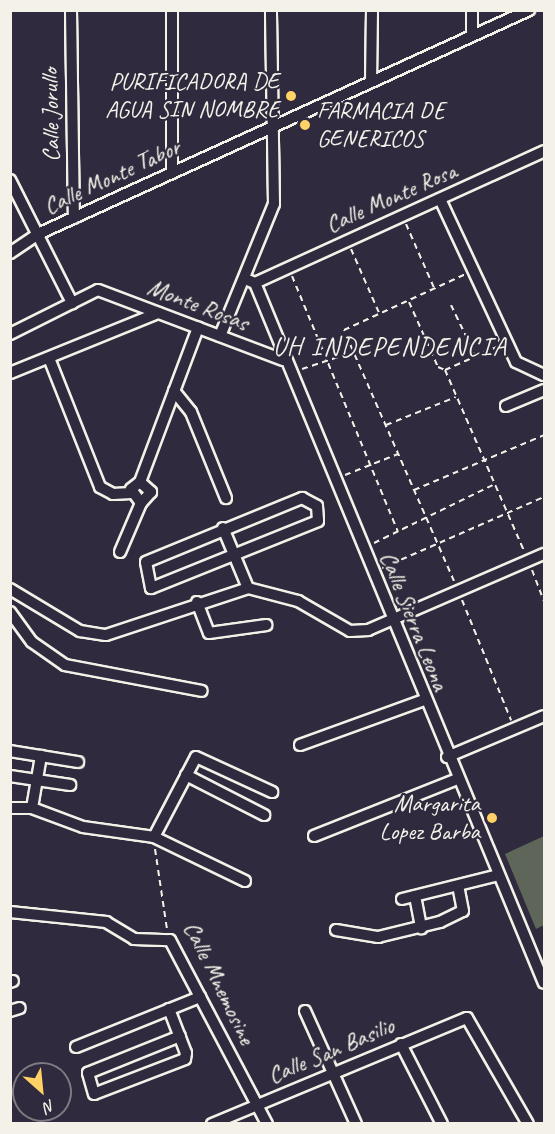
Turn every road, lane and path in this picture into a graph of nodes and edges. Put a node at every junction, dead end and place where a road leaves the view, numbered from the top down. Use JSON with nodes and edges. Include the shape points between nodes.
{"nodes":[{"id":1,"x":71,"y":10,"type":"edge"},
{"id":2,"x":172,"y":10,"type":"edge"},
{"id":3,"x":271,"y":10,"type":"edge"},
{"id":4,"x":372,"y":10,"type":"edge"},
{"id":5,"x":472,"y":10,"type":"edge"},
{"id":6,"x":529,"y":10,"type":"edge"},
{"id":7,"x":472,"y":36,"type":"junction"},
{"id":8,"x":371,"y":82,"type":"junction"},
{"id":9,"x":271,"y":128,"type":"junction"},
{"id":10,"x":544,"y":151,"type":"edge"},
{"id":11,"x":172,"y":173,"type":"junction"},
{"id":12,"x":10,"y":180,"type":"edge"},
{"id":13,"x":440,"y":199,"type":"junction"},
{"id":14,"x":402,"y":216,"type":"junction"},
{"id":15,"x":74,"y":218,"type":"junction"},
{"id":16,"x":38,"y":234,"type":"junction"},
{"id":17,"x":347,"y":241,"type":"junction"},
{"id":18,"x":10,"y":253,"type":"edge"},
{"id":19,"x":289,"y":267,"type":"junction"},
{"id":20,"x":473,"y":270,"type":"junction"},
{"id":21,"x":250,"y":281,"type":"junction"},
{"id":22,"x":435,"y":290,"type":"junction"},
{"id":23,"x":409,"y":302,"type":"junction"},
{"id":24,"x":72,"y":303,"type":"junction"},
{"id":25,"x":451,"y":305,"type":"dead end"},
{"id":26,"x":158,"y":313,"type":"junction"},
{"id":27,"x":380,"y":315,"type":"junction"},
{"id":28,"x":198,"y":328,"type":"junction"},
{"id":29,"x":10,"y":334,"type":"edge"},
{"id":30,"x":220,"y":336,"type":"junction"},
{"id":31,"x":507,"y":342,"type":"junction"},
{"id":32,"x":353,"y":352,"type":"junction"},
{"id":33,"x":476,"y":357,"type":"junction"},
{"id":34,"x":49,"y":358,"type":"junction"},
{"id":35,"x":283,"y":360,"type":"junction"},
{"id":36,"x":328,"y":361,"type":"junction"},
{"id":37,"x":445,"y":370,"type":"junction"},
{"id":38,"x":10,"y":373,"type":"edge"},
{"id":39,"x":289,"y":373,"type":"junction"},
{"id":40,"x":544,"y":375,"type":"edge"},
{"id":41,"x":544,"y":390,"type":"edge"},
{"id":42,"x":174,"y":392,"type":"junction"},
{"id":43,"x":456,"y":397,"type":"junction"},
{"id":44,"x":506,"y":406,"type":"dead end"},
{"id":45,"x":385,"y":425,"type":"junction"},
{"id":46,"x":544,"y":435,"type":"edge"},
{"id":47,"x":398,"y":453,"type":"junction"},
{"id":48,"x":483,"y":462,"type":"junction"},
{"id":49,"x":370,"y":464,"type":"junction"},
{"id":50,"x":333,"y":480,"type":"junction"},
{"id":51,"x":140,"y":482,"type":"junction"},
{"id":52,"x":493,"y":486,"type":"junction"},
{"id":53,"x":414,"y":490,"type":"junction"},
{"id":54,"x":130,"y":493,"type":"junction"},
{"id":55,"x":544,"y":497,"type":"edge"},
{"id":56,"x":226,"y":498,"type":"dead end"},
{"id":57,"x":141,"y":503,"type":"junction"},
{"id":58,"x":506,"y":512,"type":"junction"},
{"id":59,"x":426,"y":518,"type":"junction"},
{"id":60,"x":223,"y":528,"type":"junction"},
{"id":61,"x":398,"y":532,"type":"junction"},
{"id":62,"x":437,"y":544,"type":"junction"},
{"id":63,"x":362,"y":549,"type":"junction"},
{"id":64,"x":120,"y":552,"type":"dead end"},
{"id":65,"x":544,"y":554,"type":"edge"},
{"id":66,"x":233,"y":557,"type":"junction"},
{"id":67,"x":528,"y":561,"type":"junction"},
{"id":68,"x":371,"y":573,"type":"junction"},
{"id":69,"x":248,"y":588,"type":"junction"},
{"id":70,"x":10,"y":589,"type":"edge"},
{"id":71,"x":459,"y":592,"type":"junction"},
{"id":72,"x":544,"y":601,"type":"edge"},
{"id":73,"x":197,"y":602,"type":"junction"},
{"id":74,"x":10,"y":612,"type":"edge"},
{"id":75,"x":391,"y":621,"type":"junction"},
{"id":76,"x":266,"y":625,"type":"dead end"},
{"id":77,"x":202,"y":691,"type":"dead end"},
{"id":78,"x":424,"y":700,"type":"junction"},
{"id":79,"x":544,"y":716,"type":"edge"},
{"id":80,"x":515,"y":728,"type":"junction"},
{"id":81,"x":300,"y":745,"type":"dead end"},
{"id":82,"x":10,"y":751,"type":"edge"},
{"id":83,"x":41,"y":756,"type":"junction"},
{"id":84,"x":447,"y":757,"type":"junction"},
{"id":85,"x":78,"y":762,"type":"dead end"},
{"id":86,"x":186,"y":775,"type":"junction"},
{"id":87,"x":10,"y":776,"type":"edge"},
{"id":88,"x":457,"y":779,"type":"junction"},
{"id":89,"x":37,"y":780,"type":"junction"},
{"id":90,"x":70,"y":785,"type":"dead end"},
{"id":91,"x":272,"y":792,"type":"dead end"},
{"id":92,"x":10,"y":808,"type":"edge"},
{"id":93,"x":32,"y":808,"type":"junction"},
{"id":94,"x":264,"y":815,"type":"dead end"},
{"id":95,"x":314,"y":836,"type":"dead end"},
{"id":96,"x":154,"y":837,"type":"junction"},
{"id":97,"x":498,"y":875,"type":"junction"},
{"id":98,"x":246,"y":881,"type":"dead end"},
{"id":99,"x":458,"y":886,"type":"junction"},
{"id":100,"x":415,"y":896,"type":"junction"},
{"id":101,"x":402,"y":899,"type":"dead end"},
{"id":102,"x":10,"y":912,"type":"edge"},
{"id":103,"x":422,"y":928,"type":"junction"},
{"id":104,"x":336,"y":930,"type":"dead end"},
{"id":105,"x":170,"y":940,"type":"junction"},
{"id":106,"x":544,"y":983,"type":"edge"},
{"id":107,"x":200,"y":997,"type":"junction"},
{"id":108,"x":169,"y":1009,"type":"junction"},
{"id":109,"x":305,"y":1011,"type":"dead end"},
{"id":110,"x":180,"y":1036,"type":"junction"},
{"id":111,"x":401,"y":1044,"type":"junction"},
{"id":112,"x":76,"y":1047,"type":"dead end"},
{"id":113,"x":332,"y":1075,"type":"junction"},
{"id":114,"x":257,"y":1105,"type":"junction"},
{"id":115,"x":212,"y":1124,"type":"edge"},
{"id":116,"x":267,"y":1124,"type":"edge"},
{"id":117,"x":356,"y":1124,"type":"edge"},
{"id":118,"x":442,"y":1124,"type":"edge"},
{"id":119,"x":528,"y":1124,"type":"edge"}],
"edges":[{"from":1,"to":15,"type":"street","name":"Calle Jorullo"},
{"from":2,"to":11,"type":"street"},
{"from":3,"to":9,"type":"street"},
{"from":4,"to":8,"type":"street"},
{"from":5,"to":7,"type":"street"},
{"from":6,"to":7,"type":"street","name":"Calle Monte Tabor"},
{"from":7,"to":8,"type":"street","name":"Calle Monte Tabor"},
{"from":8,"to":9,"type":"street","name":"Calle Monte Tabor"},
{"from":9,"to":11,"type":"street","name":"Calle Monte Tabor"},
{"from":9,"to":21,"type":"street","via":[[274,204]]},
{"from":10,"to":13,"type":"street","name":"Calle Monte Rosa"},
{"from":11,"to":15,"type":"street","name":"Calle Monte Tabor"},
{"from":12,"to":16,"type":"street"},
{"from":13,"to":14,"type":"street","name":"Calle Monte Rosa"},
{"from":13,"to":20,"type":"street"},
{"from":14,"to":17,"type":"street","name":"Calle Monte Rosa"},
{"from":14,"to":22,"type":"path"},
{"from":15,"to":16,"type":"street","name":"Calle Monte Tabor"},
{"from":16,"to":18,"type":"street","name":"Calle Monte Tabor"},
{"from":16,"to":24,"type":"street"},
{"from":17,"to":19,"type":"street","name":"Calle Monte Rosa"},
{"from":17,"to":27,"type":"path"},
{"from":19,"to":21,"type":"street","name":"Calle Monte Rosa"},
{"from":19,"to":36,"type":"path"},
{"from":20,"to":22,"type":"path"},
{"from":20,"to":31,"type":"street"},
{"from":21,"to":30,"type":"street"},
{"from":21,"to":35,"type":"street","name":"Calle Sierra Leona"},
{"from":22,"to":23,"type":"path"},
{"from":23,"to":27,"type":"path"},
{"from":23,"to":37,"type":"path","via":[[438,367]]},
{"from":24,"to":26,"type":"street","name":"Monte Rosas","via":[[98,290]]},
{"from":24,"to":29,"type":"street"},
{"from":25,"to":33,"type":"path"},
{"from":26,"to":28,"type":"street","name":"Monte Rosas"},
{"from":26,"to":34,"type":"street"},
{"from":27,"to":32,"type":"path","via":[[344,330]]},
{"from":28,"to":30,"type":"street","name":"Monte Rosas"},
{"from":28,"to":42,"type":"street"},
{"from":30,"to":35,"type":"street","name":"Monte Rosas"},
{"from":31,"to":33,"type":"path"},
{"from":31,"to":40,"type":"street","via":[[516,362]]},
{"from":32,"to":36,"type":"path"},
{"from":32,"to":45,"type":"path"},
{"from":33,"to":37,"type":"path"},
{"from":34,"to":38,"type":"street"},
{"from":34,"to":54,"type":"street","via":[[100,487],[113,494]]},
{"from":35,"to":39,"type":"street","name":"Calle Sierra Leona"},
{"from":36,"to":39,"type":"path"},
{"from":36,"to":49,"type":"path"},
{"from":37,"to":43,"type":"path"},
{"from":39,"to":50,"type":"street","name":"Calle Sierra Leona"},
{"from":41,"to":44,"type":"street"},
{"from":42,"to":51,"type":"street"},
{"from":42,"to":56,"type":"street","via":[[191,412]]},
{"from":43,"to":45,"type":"path"},
{"from":43,"to":48,"type":"path"},
{"from":45,"to":47,"type":"path"},
{"from":46,"to":48,"type":"path"},
{"from":47,"to":49,"type":"path"},
{"from":47,"to":53,"type":"path"},
{"from":48,"to":52,"type":"path"},
{"from":48,"to":53,"type":"path"},
{"from":49,"to":50,"type":"path"},
{"from":49,"to":61,"type":"path"},
{"from":50,"to":63,"type":"street","name":"Calle Sierra Leona"},
{"from":51,"to":54,"type":"street"},
{"from":51,"to":57,"type":"street","via":[[151,492]]},
{"from":52,"to":58,"type":"path"},
{"from":52,"to":59,"type":"path"},
{"from":53,"to":59,"type":"path"},
{"from":54,"to":57,"type":"street"},
{"from":55,"to":58,"type":"path"},
{"from":57,"to":64,"type":"street"},
{"from":58,"to":62,"type":"path"},
{"from":58,"to":67,"type":"path"},
{"from":59,"to":61,"type":"path"},
{"from":59,"to":62,"type":"path"},
{"from":60,"to":66,"type":"street"},
{"from":60,"to":66,"type":"street","via":[[143,568],[156,590]]},
{"from":60,"to":66,"type":"street","via":[[302,498],[312,500],[321,516]]},
{"from":61,"to":63,"type":"path"},
{"from":62,"to":68,"type":"path"},
{"from":62,"to":71,"type":"path"},
{"from":63,"to":68,"type":"street","name":"Calle Sierra Leona"},
{"from":65,"to":67,"type":"street"},
{"from":66,"to":69,"type":"street"},
{"from":67,"to":71,"type":"street"},
{"from":67,"to":72,"type":"path"},
{"from":68,"to":75,"type":"street","name":"Calle Sierra Leona"},
{"from":69,"to":73,"type":"street"},
{"from":69,"to":75,"type":"street","via":[[298,601],[350,631]]},
{"from":70,"to":73,"type":"street","via":[[80,631],[106,635]]},
{"from":71,"to":75,"type":"street"},
{"from":71,"to":80,"type":"path"},
{"from":73,"to":76,"type":"street","via":[[209,633]]},
{"from":74,"to":77,"type":"street","via":[[32,642],[65,665]]},
{"from":75,"to":78,"type":"street","name":"Calle Sierra Leona"},
{"from":78,"to":81,"type":"street"},
{"from":78,"to":84,"type":"street","name":"Calle Sierra Leona"},
{"from":79,"to":80,"type":"street"},
{"from":80,"to":84,"type":"street"},
{"from":82,"to":83,"type":"street"},
{"from":83,"to":85,"type":"street"},
{"from":83,"to":89,"type":"street"},
{"from":84,"to":88,"type":"street","name":"Calle Sierra Leona"},
{"from":86,"to":91,"type":"street","via":[[195,758]]},
{"from":86,"to":94,"type":"street"},
{"from":86,"to":96,"type":"street"},
{"from":87,"to":89,"type":"street"},
{"from":88,"to":95,"type":"street"},
{"from":88,"to":97,"type":"street","name":"Calle Sierra Leona"},
{"from":89,"to":90,"type":"street"},
{"from":89,"to":93,"type":"street"},
{"from":92,"to":93,"type":"street"},
{"from":93,"to":96,"type":"street","via":[[83,827]]},
{"from":96,"to":98,"type":"street"},
{"from":96,"to":105,"type":"path","name":"Calle Mnemosine","via":[[158,893]]},
{"from":97,"to":99,"type":"street"},
{"from":97,"to":106,"type":"street","name":"Calle Sierra Leona"},
{"from":99,"to":100,"type":"street"},
{"from":99,"to":103,"type":"street","via":[[463,911]]},
{"from":100,"to":101,"type":"street"},
{"from":100,"to":103,"type":"street"},
{"from":102,"to":105,"type":"street","via":[[106,922],[134,939]]},
{"from":103,"to":104,"type":"street","via":[[378,937]]},
{"from":105,"to":107,"type":"street","name":"Calle Mnemosine"},
{"from":107,"to":108,"type":"street"},
{"from":107,"to":114,"type":"street","name":"Calle Mnemosine"},
{"from":108,"to":110,"type":"street"},
{"from":108,"to":112,"type":"street"},
{"from":109,"to":113,"type":"street"},
{"from":110,"to":110,"type":"street","via":[[88,1073],[92,1092],[98,1095],[185,1059]]},
{"from":111,"to":113,"type":"street","name":"Calle San Basilio"},
{"from":111,"to":118,"type":"street"},
{"from":111,"to":119,"type":"street","name":"Calle San Basilio","via":[[467,1018]]},
{"from":113,"to":114,"type":"street","name":"Calle San Basilio"},
{"from":113,"to":117,"type":"street"},
{"from":114,"to":115,"type":"street","name":"Calle San Basilio"},
{"from":114,"to":116,"type":"street","name":"Calle Mnemosine"}]}
